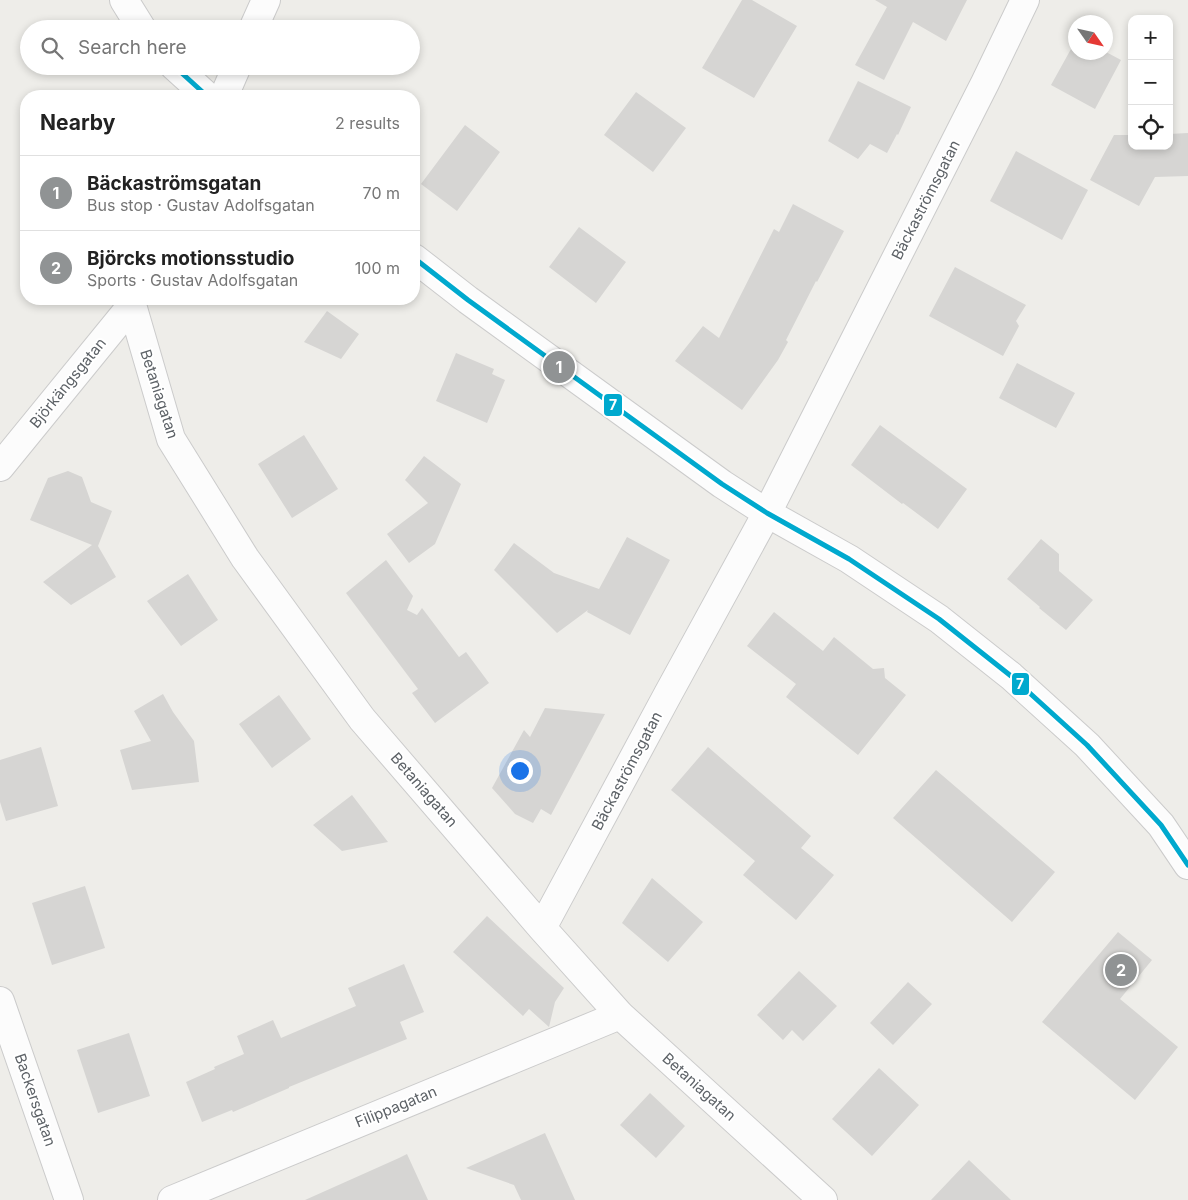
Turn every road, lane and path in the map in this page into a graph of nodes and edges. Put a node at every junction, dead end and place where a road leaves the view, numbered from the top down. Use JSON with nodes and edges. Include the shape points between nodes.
{"nodes":[{"id":1,"x":124,"y":0,"type":"edge"},
{"id":2,"x":266,"y":0,"type":"edge"},
{"id":3,"x":1025,"y":0,"type":"edge"},
{"id":4,"x":136,"y":20,"type":"edge"},
{"id":5,"x":257,"y":20,"type":"edge"},
{"id":6,"x":184,"y":75,"type":"edge"},
{"id":7,"x":233,"y":75,"type":"edge"},
{"id":8,"x":200,"y":90,"type":"edge"},
{"id":9,"x":227,"y":90,"type":"edge"},
{"id":10,"x":420,"y":263,"type":"edge"},
{"id":11,"x":131,"y":305,"type":"edge"},
{"id":12,"x":134,"y":305,"type":"edge"},
{"id":13,"x":0,"y":467,"type":"edge"},
{"id":14,"x":768,"y":513,"type":"junction"},
{"id":15,"x":1188,"y":865,"type":"edge"},
{"id":16,"x":542,"y":928,"type":"junction"},
{"id":17,"x":0,"y":1000,"type":"edge"},
{"id":18,"x":620,"y":1015,"type":"junction"},
{"id":19,"x":69,"y":1200,"type":"edge"},
{"id":20,"x":172,"y":1200,"type":"edge"},
{"id":21,"x":824,"y":1200,"type":"edge"}],
"edges":[{"from":1,"to":4,"type":"street"},
{"from":2,"to":5,"type":"street"},
{"from":3,"to":14,"type":"street","name":"Bäckaströmsgatan"},
{"from":6,"to":8,"type":"street"},
{"from":7,"to":9,"type":"street"},
{"from":10,"to":14,"type":"street","via":[[722,484]]},
{"from":11,"to":13,"type":"street","name":"Björkängsgatan"},
{"from":12,"to":16,"type":"street","name":"Betaniagatan","via":[[172,438],[245,558],[362,718]]},
{"from":14,"to":15,"type":"street","via":[[849,559],[939,619],[1011,676],[1087,745],[1161,825]]},
{"from":14,"to":16,"type":"street","name":"Bäckaströmsgatan"},
{"from":16,"to":18,"type":"street","name":"Betaniagatan"},
{"from":17,"to":19,"type":"street","name":"Backersgatan"},
{"from":18,"to":20,"type":"street","name":"Filippagatan"},
{"from":18,"to":21,"type":"street","name":"Betaniagatan"}]}
